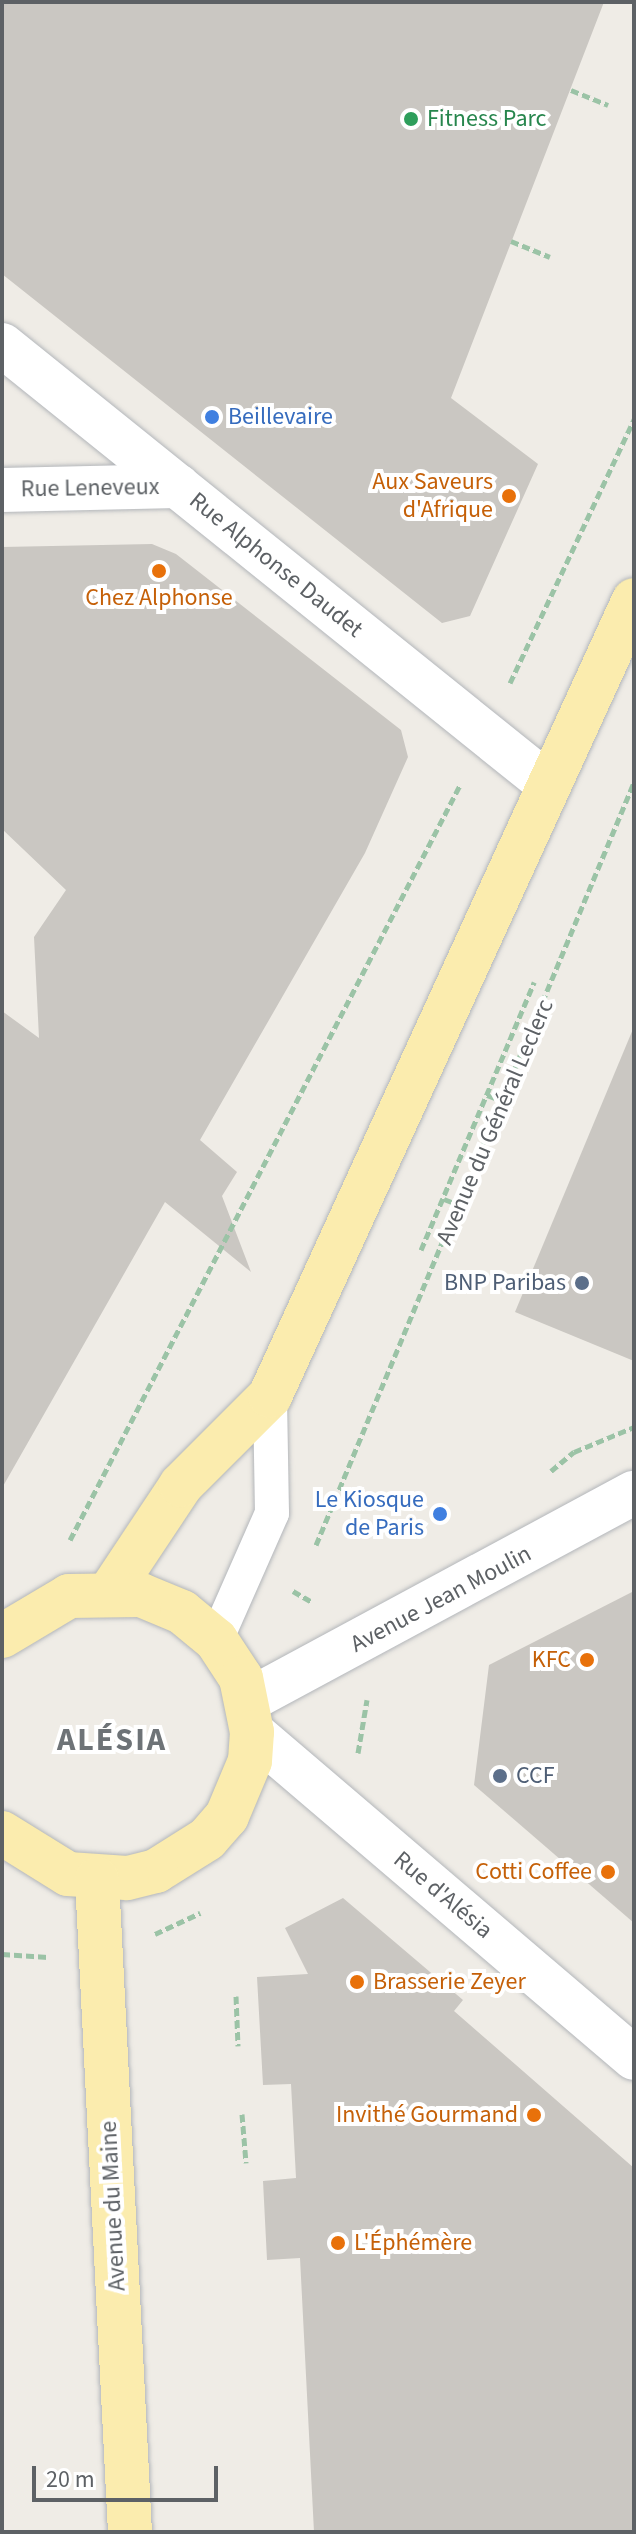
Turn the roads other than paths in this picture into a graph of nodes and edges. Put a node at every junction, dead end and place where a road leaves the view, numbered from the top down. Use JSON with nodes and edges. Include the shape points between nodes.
{"nodes":[{"id":1,"x":2,"y":345,"type":"edge"},
{"id":2,"x":178,"y":486,"type":"junction"},
{"id":3,"x":2,"y":490,"type":"edge"},
{"id":4,"x":634,"y":600,"type":"edge"},
{"id":5,"x":549,"y":785,"type":"junction"},
{"id":6,"x":270,"y":1396,"type":"junction"},
{"id":7,"x":634,"y":1493,"type":"edge"},
{"id":8,"x":110,"y":1592,"type":"junction"},
{"id":9,"x":2,"y":1636,"type":"edge"},
{"id":10,"x":216,"y":1640,"type":"junction"},
{"id":11,"x":249,"y":1716,"type":"junction"},
{"id":12,"x":2,"y":1833,"type":"edge"},
{"id":13,"x":97,"y":1879,"type":"junction"},
{"id":14,"x":634,"y":2058,"type":"edge"},
{"id":15,"x":130,"y":2532,"type":"edge"}],
"edges":[{"from":1,"to":2,"type":"main road","name":"Rue Alphonse Daudet"},
{"from":2,"to":3,"type":"main road","name":"Rue Leneveux"},
{"from":2,"to":5,"type":"main road","name":"Rue Alphonse Daudet"},
{"from":4,"to":5,"type":"main road"},
{"from":5,"to":6,"type":"main road"},
{"from":6,"to":8,"type":"main road","via":[[181,1485]]},
{"from":6,"to":10,"type":"lane","via":[[272,1513]]},
{"from":7,"to":11,"type":"main road","name":"Avenue Jean Moulin"},
{"from":8,"to":9,"type":"main road","via":[[43,1606]]},
{"from":8,"to":10,"type":"main road","via":[[182,1612]]},
{"from":10,"to":11,"type":"main road"},
{"from":11,"to":13,"type":"main road","via":[[241,1789],[207,1839],[156,1871]]},
{"from":11,"to":14,"type":"main road","name":"Rue d'Alésia"},
{"from":12,"to":13,"type":"main road","via":[[40,1863]]},
{"from":13,"to":15,"type":"main road","name":"Avenue du Maine"}]}
